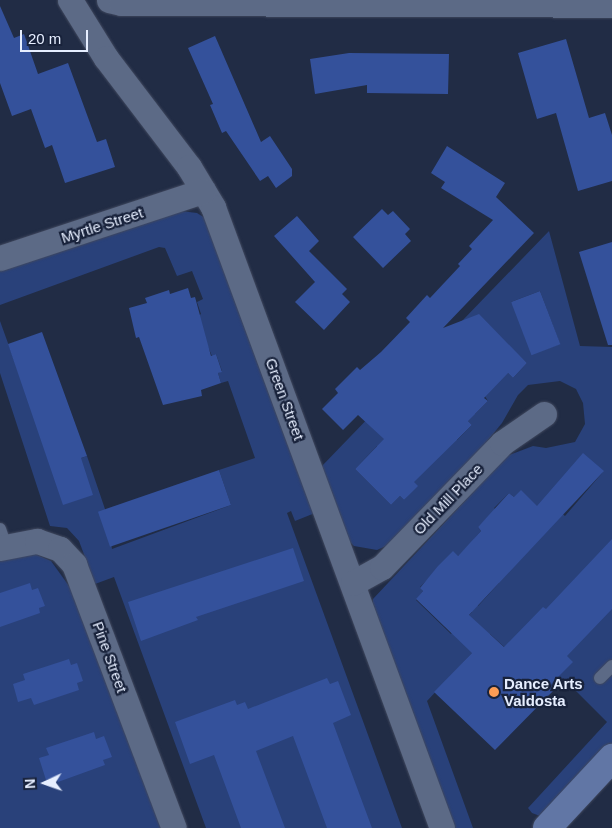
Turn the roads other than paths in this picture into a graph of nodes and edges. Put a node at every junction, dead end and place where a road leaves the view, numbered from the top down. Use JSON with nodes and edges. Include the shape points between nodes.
{"nodes":[{"id":1,"x":70,"y":0,"type":"edge"},
{"id":2,"x":109,"y":0,"type":"edge"},
{"id":3,"x":612,"y":5,"type":"edge"},
{"id":4,"x":203,"y":191,"type":"junction"},
{"id":5,"x":0,"y":258,"type":"edge"},
{"id":6,"x":544,"y":414,"type":"dead end"},
{"id":7,"x":2,"y":541,"type":"edge"},
{"id":8,"x":353,"y":583,"type":"junction"},
{"id":9,"x":612,"y":666,"type":"edge"},
{"id":10,"x":600,"y":678,"type":"dead end"},
{"id":11,"x":612,"y":758,"type":"edge"},
{"id":12,"x":174,"y":828,"type":"edge"},
{"id":13,"x":442,"y":828,"type":"edge"},
{"id":14,"x":547,"y":828,"type":"edge"}],
"edges":[{"from":1,"to":4,"type":"street","name":"Green Street","via":[[106,58]]},
{"from":2,"to":3,"type":"street","via":[[121,3]]},
{"from":4,"to":5,"type":"street","name":"Myrtle Street"},
{"from":4,"to":8,"type":"street","name":"Green Street","via":[[213,207],[246,290]]},
{"from":6,"to":8,"type":"street","name":"Old Mill Place","via":[[502,443],[382,567]]},
{"from":7,"to":12,"type":"street","name":"Pine Street","via":[[37,541],[60,549],[74,564]]},
{"from":8,"to":13,"type":"street","name":"Green Street"},
{"from":9,"to":10,"type":"lane"},
{"from":11,"to":14,"type":"street"}]}
